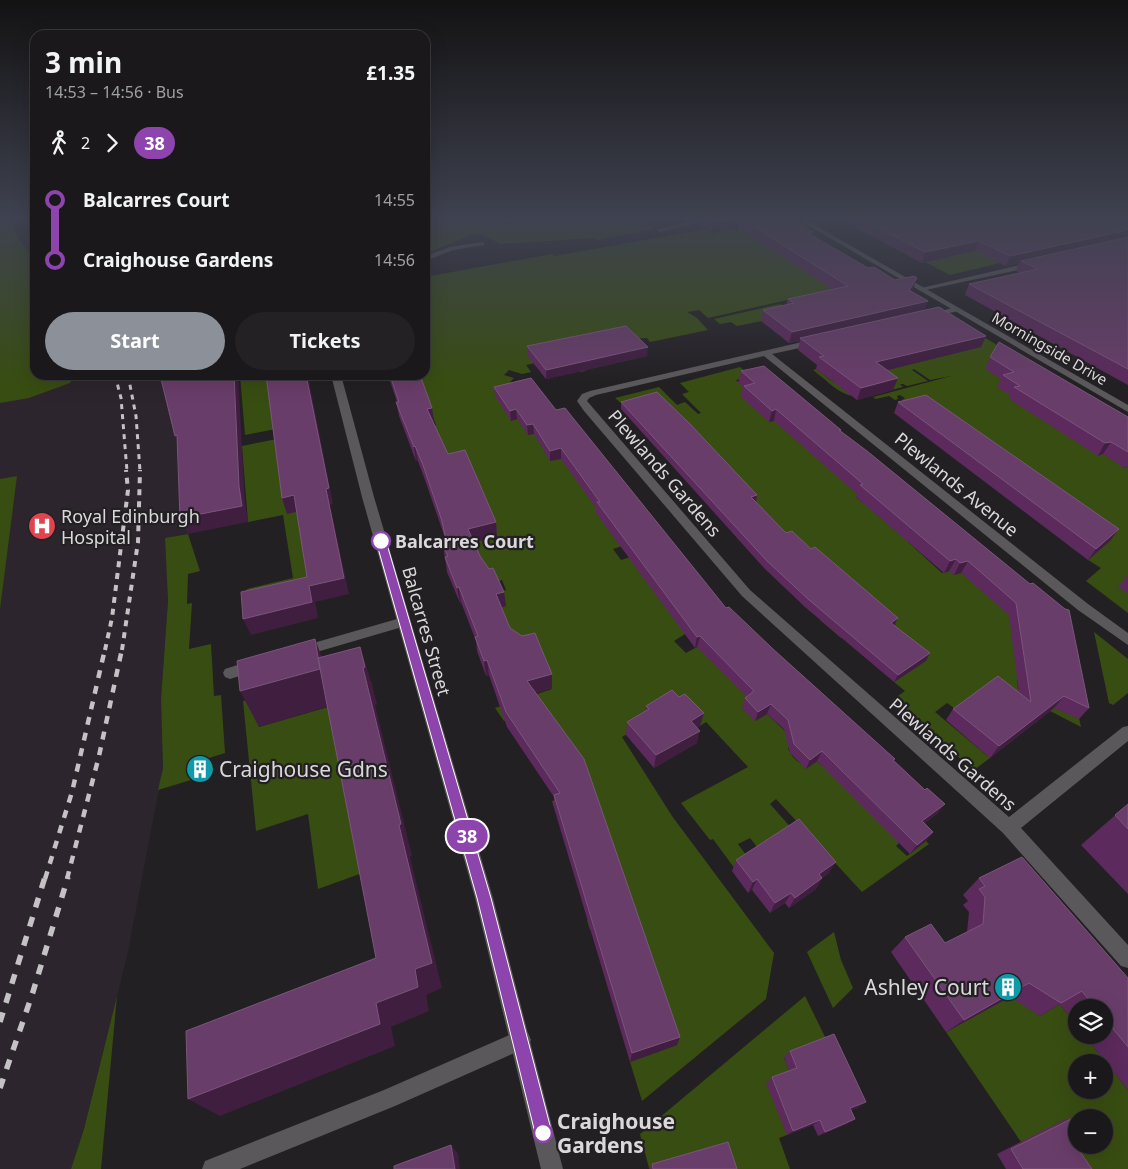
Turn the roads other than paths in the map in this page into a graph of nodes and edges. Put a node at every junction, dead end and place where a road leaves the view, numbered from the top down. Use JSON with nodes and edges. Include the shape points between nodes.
{"nodes":[{"id":1,"x":896,"y":275,"type":"edge"},
{"id":2,"x":985,"y":275,"type":"edge"},
{"id":3,"x":921,"y":289,"type":"junction"},
{"id":4,"x":956,"y":309,"type":"junction"},
{"id":5,"x":920,"y":317,"type":"edge"},
{"id":6,"x":830,"y":338,"type":"edge"},
{"id":7,"x":766,"y":354,"type":"junction"},
{"id":8,"x":337,"y":380,"type":"edge"},
{"id":9,"x":1123,"y":403,"type":"edge"},
{"id":10,"x":1128,"y":409,"type":"edge"},
{"id":11,"x":404,"y":622,"type":"junction"},
{"id":12,"x":1128,"y":640,"type":"edge"},
{"id":13,"x":292,"y":654,"type":"edge"},
{"id":14,"x":266,"y":663,"type":"edge"},
{"id":15,"x":230,"y":673,"type":"dead end"},
{"id":16,"x":1128,"y":732,"type":"edge"},
{"id":17,"x":1009,"y":827,"type":"junction"},
{"id":18,"x":1128,"y":959,"type":"edge"},
{"id":19,"x":521,"y":1040,"type":"junction"},
{"id":20,"x":213,"y":1169,"type":"edge"},
{"id":21,"x":552,"y":1169,"type":"edge"}],
"edges":[{"from":1,"to":3,"type":"street","name":"Morningside Drive"},
{"from":2,"to":3,"type":"street"},
{"from":3,"to":4,"type":"street","name":"Morningside Drive"},
{"from":4,"to":5,"type":"street"},
{"from":4,"to":9,"type":"street","name":"Morningside Drive"},
{"from":6,"to":7,"type":"street","name":"Plewlands Gardens"},
{"from":7,"to":12,"type":"street","name":"Plewlands Avenue"},
{"from":7,"to":17,"type":"street","name":"Plewlands Gardens","via":[[593,393],[582,401],[746,593]]},
{"from":8,"to":11,"type":"street","name":"Balcarres Street"},
{"from":9,"to":10,"type":"street","name":"Morningside Drive"},
{"from":11,"to":13,"type":"street"},
{"from":11,"to":19,"type":"street","name":"Balcarres Street","via":[[482,889]]},
{"from":14,"to":15,"type":"street"},
{"from":16,"to":17,"type":"street"},
{"from":17,"to":18,"type":"street"},
{"from":19,"to":20,"type":"street","via":[[388,1099]]},
{"from":19,"to":21,"type":"street"}]}
